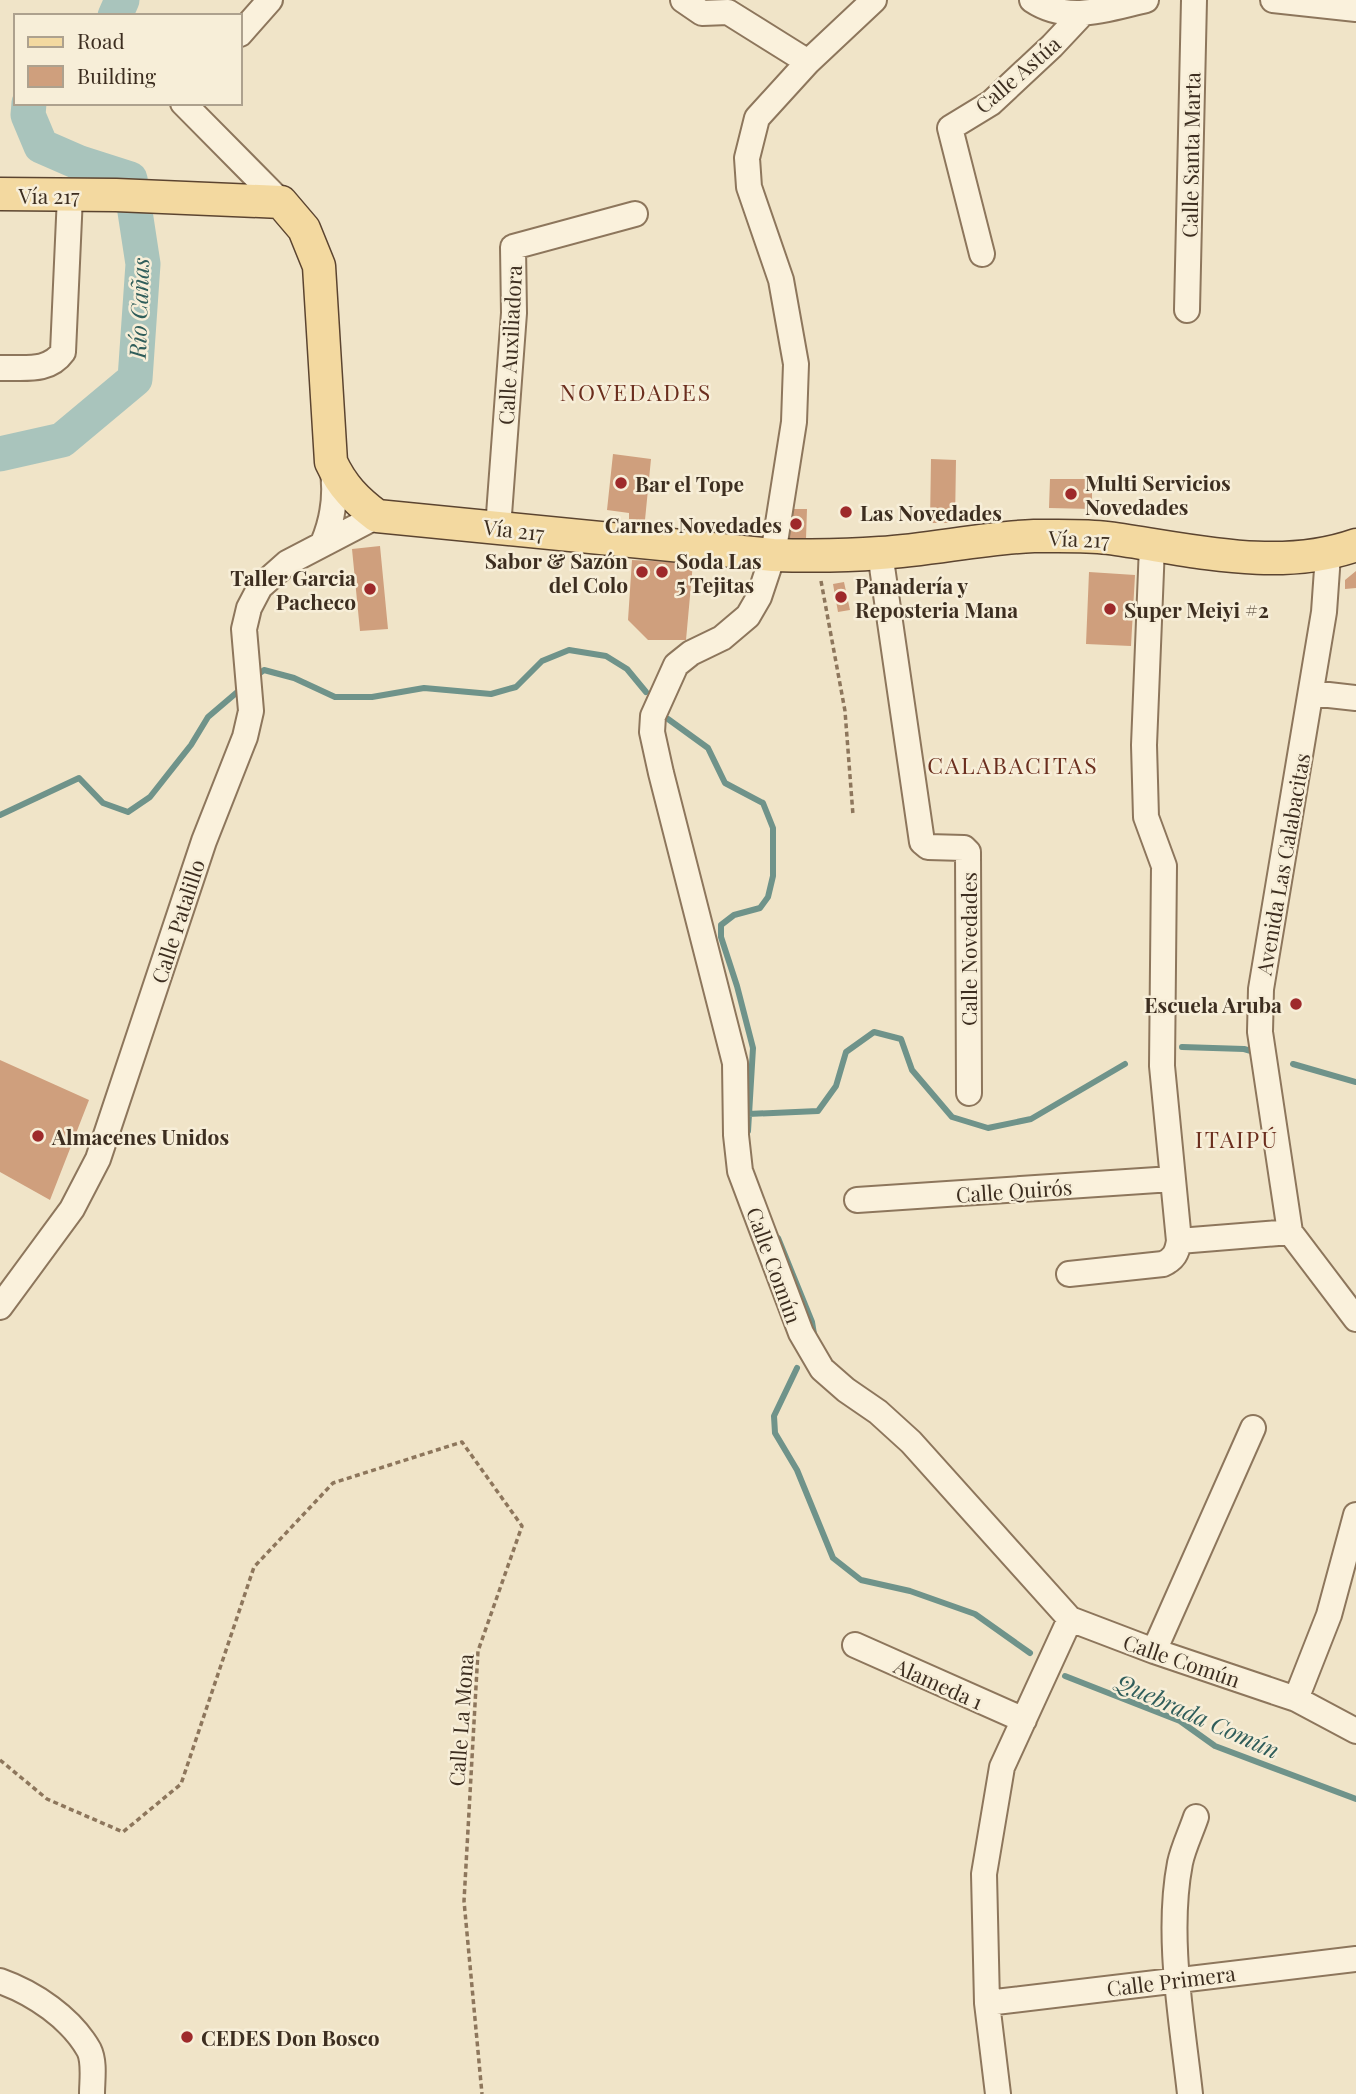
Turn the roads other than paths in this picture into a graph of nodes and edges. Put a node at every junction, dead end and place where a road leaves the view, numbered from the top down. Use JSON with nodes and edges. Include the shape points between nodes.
{"nodes":[{"id":1,"x":270,"y":0,"type":"edge"},
{"id":2,"x":683,"y":0,"type":"edge"},
{"id":3,"x":874,"y":0,"type":"edge"},
{"id":4,"x":1032,"y":0,"type":"edge"},
{"id":5,"x":1146,"y":0,"type":"edge"},
{"id":6,"x":1194,"y":0,"type":"edge"},
{"id":7,"x":1273,"y":0,"type":"edge"},
{"id":8,"x":1356,"y":9,"type":"edge"},
{"id":9,"x":1083,"y":13,"type":"junction"},
{"id":10,"x":242,"y":32,"type":"edge"},
{"id":11,"x":808,"y":62,"type":"junction"},
{"id":12,"x":185,"y":105,"type":"edge"},
{"id":13,"x":0,"y":194,"type":"edge"},
{"id":14,"x":70,"y":196,"type":"junction"},
{"id":15,"x":281,"y":202,"type":"junction"},
{"id":16,"x":635,"y":214,"type":"dead end"},
{"id":17,"x":982,"y":254,"type":"dead end"},
{"id":18,"x":1187,"y":310,"type":"dead end"},
{"id":19,"x":0,"y":368,"type":"edge"},
{"id":20,"x":331,"y":462,"type":"junction"},
{"id":21,"x":377,"y":516,"type":"junction"},
{"id":22,"x":498,"y":527,"type":"junction"},
{"id":23,"x":323,"y":543,"type":"junction"},
{"id":24,"x":1152,"y":546,"type":"junction"},
{"id":25,"x":1342,"y":550,"type":"edge"},
{"id":26,"x":880,"y":554,"type":"junction"},
{"id":27,"x":773,"y":555,"type":"junction"},
{"id":28,"x":1311,"y":693,"type":"junction"},
{"id":29,"x":1356,"y":698,"type":"edge"},
{"id":30,"x":969,"y":1093,"type":"dead end"},
{"id":31,"x":1172,"y":1179,"type":"junction"},
{"id":32,"x":857,"y":1200,"type":"dead end"},
{"id":33,"x":1290,"y":1232,"type":"junction"},
{"id":34,"x":1179,"y":1241,"type":"junction"},
{"id":35,"x":1069,"y":1274,"type":"dead end"},
{"id":36,"x":0,"y":1307,"type":"edge"},
{"id":37,"x":1356,"y":1319,"type":"edge"},
{"id":38,"x":1253,"y":1428,"type":"dead end"},
{"id":39,"x":1356,"y":1515,"type":"edge"},
{"id":40,"x":1070,"y":1619,"type":"junction"},
{"id":41,"x":855,"y":1645,"type":"dead end"},
{"id":42,"x":1154,"y":1651,"type":"junction"},
{"id":43,"x":1296,"y":1699,"type":"junction"},
{"id":44,"x":1024,"y":1720,"type":"junction"},
{"id":45,"x":1356,"y":1731,"type":"edge"},
{"id":46,"x":1196,"y":1817,"type":"dead end"},
{"id":47,"x":1356,"y":1959,"type":"edge"},
{"id":48,"x":1178,"y":1979,"type":"junction"},
{"id":49,"x":0,"y":1980,"type":"edge"},
{"id":50,"x":987,"y":2003,"type":"junction"},
{"id":51,"x":92,"y":2094,"type":"edge"},
{"id":52,"x":998,"y":2094,"type":"edge"},
{"id":53,"x":1190,"y":2094,"type":"edge"}],
"edges":[{"from":1,"to":10,"type":"street"},
{"from":2,"to":11,"type":"street","via":[[702,13],[728,12]]},
{"from":3,"to":11,"type":"street","name":"Calle Común"},
{"from":4,"to":9,"type":"street","via":[[1055,12]]},
{"from":5,"to":9,"type":"street"},
{"from":6,"to":18,"type":"street","name":"Calle Santa Marta"},
{"from":7,"to":8,"type":"street"},
{"from":9,"to":17,"type":"street","name":"Calle Astúa","via":[[992,103],[950,128]]},
{"from":11,"to":27,"type":"street","name":"Calle Común","via":[[757,118],[747,158],[749,187],[781,280],[796,364],[794,422]]},
{"from":12,"to":15,"type":"street"},
{"from":13,"to":14,"type":"main road","name":"Vía 217"},
{"from":14,"to":15,"type":"main road","name":"Vía 217"},
{"from":14,"to":19,"type":"street","via":[[63,352],[45,367]]},
{"from":15,"to":20,"type":"main road","via":[[304,229],[319,266]]},
{"from":16,"to":22,"type":"street","name":"Calle Auxiliadora","via":[[513,247],[514,313]]},
{"from":20,"to":21,"type":"main road","via":[[341,483]]},
{"from":20,"to":23,"type":"street","via":[[335,495]]},
{"from":21,"to":22,"type":"main road","name":"Vía 217"},
{"from":21,"to":23,"type":"street","name":"Calle Patalillo"},
{"from":22,"to":27,"type":"main road","name":"Vía 217"},
{"from":23,"to":36,"type":"street","name":"Calle Patalillo","via":[[287,563],[260,587],[249,608],[244,629],[251,711],[245,737],[204,841],[98,1159],[72,1209]]},
{"from":24,"to":25,"type":"main road","name":"Vía 217","via":[[1271,558]]},
{"from":24,"to":26,"type":"main road","name":"Vía 217","via":[[1106,538],[1033,536]]},
{"from":24,"to":31,"type":"street","via":[[1144,745],[1146,817],[1164,866],[1162,1066]]},
{"from":25,"to":28,"type":"street","name":"Avenida Las Calabacitas","via":[[1324,612]]},
{"from":26,"to":27,"type":"main road","name":"Vía 217"},
{"from":26,"to":30,"type":"street","name":"Calle Novedades","via":[[922,842],[928,847],[968,852]]},
{"from":27,"to":40,"type":"street","name":"Calle Común","via":[[748,616],[722,638],[676,665],[653,716],[652,732],[735,1063],[740,1171],[801,1334],[822,1369],[911,1442]]},
{"from":28,"to":29,"type":"street"},
{"from":28,"to":33,"type":"street","name":"Avenida Las Calabacitas","via":[[1261,989],[1260,1032]]},
{"from":31,"to":32,"type":"street","name":"Calle Quirós"},
{"from":31,"to":34,"type":"street"},
{"from":33,"to":34,"type":"street"},
{"from":33,"to":37,"type":"street","name":"Avenida Las Calabacitas"},
{"from":34,"to":35,"type":"street","via":[[1177,1253],[1163,1264]]},
{"from":38,"to":42,"type":"street"},
{"from":39,"to":43,"type":"street","via":[[1328,1615]]},
{"from":40,"to":42,"type":"street","name":"Calle Común"},
{"from":40,"to":44,"type":"street"},
{"from":41,"to":44,"type":"street","name":"Alameda 1"},
{"from":42,"to":43,"type":"street","name":"Calle Común"},
{"from":43,"to":45,"type":"street","name":"Calle Común"},
{"from":44,"to":50,"type":"street","via":[[1002,1766],[984,1874]]},
{"from":46,"to":48,"type":"street","via":[[1181,1861],[1175,1900]]},
{"from":47,"to":48,"type":"street","name":"Calle Primera"},
{"from":48,"to":50,"type":"street","name":"Calle Primera"},
{"from":48,"to":53,"type":"street"},
{"from":49,"to":51,"type":"street","via":[[33,1994],[69,2025],[90,2052]]},
{"from":50,"to":52,"type":"street"}]}
